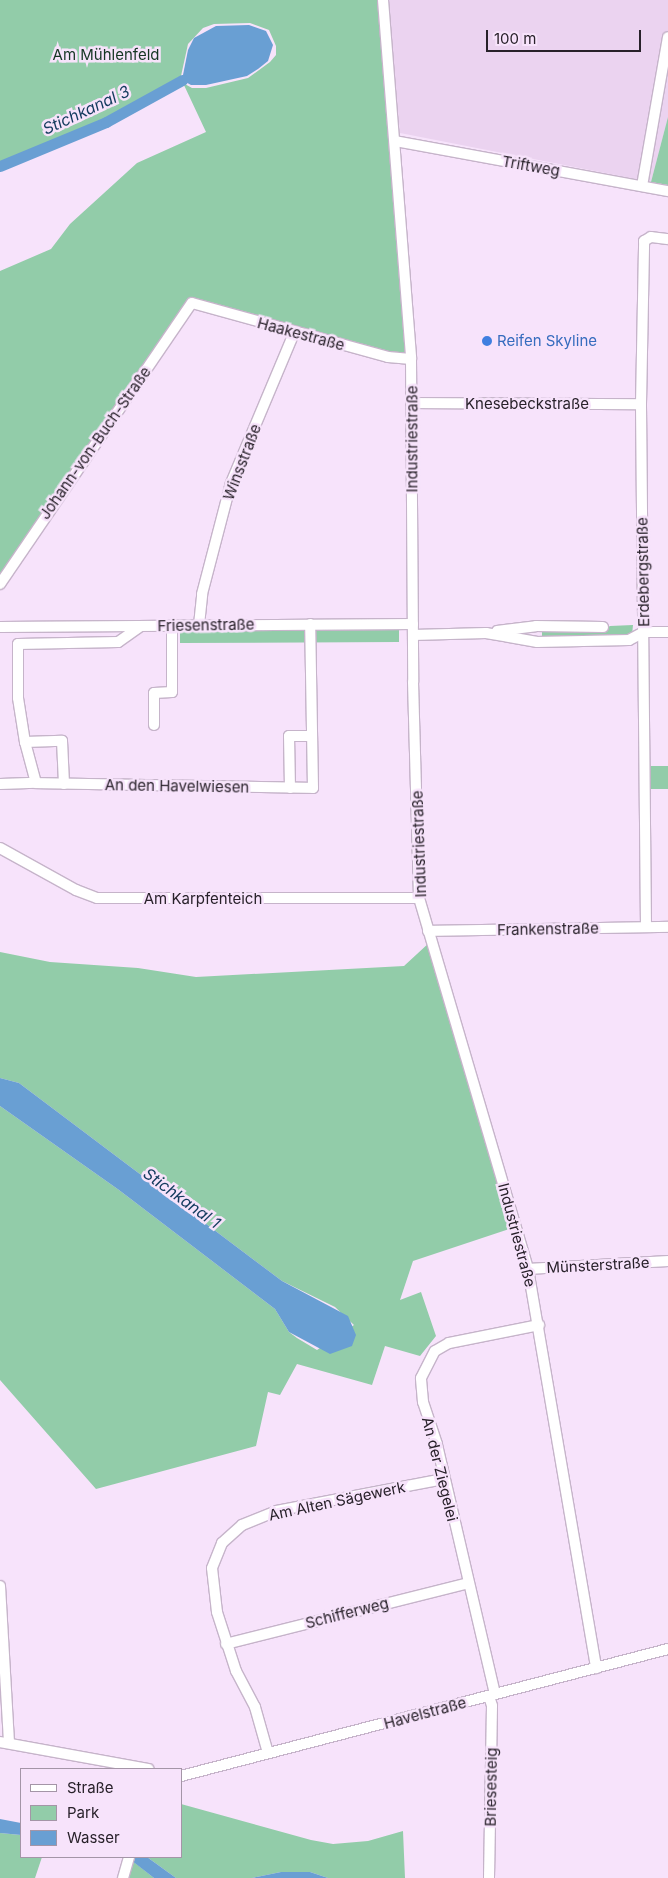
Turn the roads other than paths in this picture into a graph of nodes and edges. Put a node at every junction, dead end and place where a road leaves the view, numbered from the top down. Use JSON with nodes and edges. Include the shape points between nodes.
{"nodes":[{"id":1,"x":384,"y":0,"type":"edge"},
{"id":2,"x":668,"y":37,"type":"edge"},
{"id":3,"x":395,"y":141,"type":"junction"},
{"id":4,"x":642,"y":186,"type":"junction"},
{"id":5,"x":668,"y":190,"type":"edge"},
{"id":6,"x":668,"y":239,"type":"edge"},
{"id":7,"x":192,"y":303,"type":"joint"},
{"id":8,"x":294,"y":333,"type":"junction"},
{"id":9,"x":411,"y":358,"type":"junction"},
{"id":10,"x":412,"y":403,"type":"junction"},
{"id":11,"x":641,"y":404,"type":"junction"},
{"id":12,"x":0,"y":584,"type":"edge"},
{"id":13,"x":310,"y":624,"type":"junction"},
{"id":14,"x":413,"y":624,"type":"junction"},
{"id":15,"x":172,"y":625,"type":"junction"},
{"id":16,"x":199,"y":625,"type":"junction"},
{"id":17,"x":141,"y":626,"type":"junction"},
{"id":18,"x":0,"y":627,"type":"edge"},
{"id":19,"x":603,"y":627,"type":"dead end"},
{"id":20,"x":644,"y":632,"type":"junction"},
{"id":21,"x":668,"y":632,"type":"edge"},
{"id":22,"x":486,"y":633,"type":"junction"},
{"id":23,"x":413,"y":635,"type":"junction"},
{"id":24,"x":154,"y":725,"type":"dead end"},
{"id":25,"x":312,"y":736,"type":"junction"},
{"id":26,"x":25,"y":742,"type":"junction"},
{"id":27,"x":36,"y":783,"type":"junction"},
{"id":28,"x":0,"y":784,"type":"edge"},
{"id":29,"x":64,"y":784,"type":"junction"},
{"id":30,"x":290,"y":788,"type":"junction"},
{"id":31,"x":0,"y":848,"type":"edge"},
{"id":32,"x":419,"y":898,"type":"junction"},
{"id":33,"x":668,"y":927,"type":"edge"},
{"id":34,"x":646,"y":928,"type":"junction"},
{"id":35,"x":428,"y":932,"type":"junction"},
{"id":36,"x":668,"y":1261,"type":"edge"},
{"id":37,"x":528,"y":1269,"type":"junction"},
{"id":38,"x":539,"y":1325,"type":"junction"},
{"id":39,"x":444,"y":1480,"type":"junction"},
{"id":40,"x":468,"y":1582,"type":"junction"},
{"id":41,"x":0,"y":1586,"type":"edge"},
{"id":42,"x":226,"y":1644,"type":"junction"},
{"id":43,"x":668,"y":1648,"type":"edge"},
{"id":44,"x":596,"y":1668,"type":"junction"},
{"id":45,"x":492,"y":1695,"type":"junction"},
{"id":46,"x":5,"y":1743,"type":"edge"},
{"id":47,"x":268,"y":1753,"type":"junction"},
{"id":48,"x":143,"y":1768,"type":"edge"},
{"id":49,"x":182,"y":1776,"type":"edge"},
{"id":50,"x":129,"y":1858,"type":"edge"},
{"id":51,"x":123,"y":1878,"type":"edge"},
{"id":52,"x":489,"y":1878,"type":"edge"}],
"edges":[{"from":1,"to":3,"type":"street","name":"Industriestraße"},
{"from":2,"to":4,"type":"street"},
{"from":3,"to":4,"type":"street","name":"Triftweg"},
{"from":3,"to":9,"type":"street","name":"Industriestraße"},
{"from":4,"to":5,"type":"street","name":"Triftweg"},
{"from":6,"to":11,"type":"street","name":"Erdebergstraße","via":[[651,237],[644,241]]},
{"from":7,"to":8,"type":"street","name":"Haakestraße"},
{"from":7,"to":12,"type":"street","name":"Johann-von-Buch-Straße"},
{"from":8,"to":9,"type":"street","name":"Haakestraße","via":[[388,357]]},
{"from":8,"to":16,"type":"street","name":"Winsstraße","via":[[231,483],[202,594]]},
{"from":9,"to":10,"type":"street","name":"Industriestraße"},
{"from":10,"to":11,"type":"street","name":"Knesebeckstraße"},
{"from":10,"to":14,"type":"street","name":"Industriestraße"},
{"from":11,"to":20,"type":"street","name":"Erdebergstraße"},
{"from":13,"to":14,"type":"street","name":"Friesenstraße"},
{"from":13,"to":16,"type":"street","name":"Friesenstraße"},
{"from":13,"to":25,"type":"street","name":"An den Havelwiesen"},
{"from":14,"to":23,"type":"street","name":"Industriestraße"},
{"from":15,"to":16,"type":"street","name":"Friesenstraße"},
{"from":15,"to":17,"type":"street","name":"Friesenstraße"},
{"from":15,"to":24,"type":"street","via":[[172,692],[154,693]]},
{"from":17,"to":18,"type":"street","name":"Friesenstraße"},
{"from":17,"to":26,"type":"street","via":[[118,642],[18,644],[18,698]]},
{"from":19,"to":22,"type":"street","via":[[536,626]]},
{"from":20,"to":21,"type":"street"},
{"from":20,"to":22,"type":"street","via":[[629,640],[537,642]]},
{"from":20,"to":34,"type":"street","name":"Erdebergstraße"},
{"from":22,"to":23,"type":"street"},
{"from":23,"to":32,"type":"street","name":"Industriestraße"},
{"from":25,"to":30,"type":"street","via":[[290,736]]},
{"from":25,"to":30,"type":"street","name":"An den Havelwiesen","via":[[313,788]]},
{"from":26,"to":27,"type":"street"},
{"from":26,"to":29,"type":"street","via":[[62,741]]},
{"from":27,"to":28,"type":"street","name":"An den Havelwiesen"},
{"from":27,"to":29,"type":"street","name":"An den Havelwiesen"},
{"from":29,"to":30,"type":"street","name":"An den Havelwiesen"},
{"from":31,"to":32,"type":"street","name":"Am Karpfenteich","via":[[88,896],[108,899]]},
{"from":32,"to":35,"type":"street","name":"Industriestraße"},
{"from":33,"to":34,"type":"street","name":"Frankenstraße"},
{"from":34,"to":35,"type":"street","name":"Frankenstraße"},
{"from":35,"to":37,"type":"street","name":"Industriestraße"},
{"from":36,"to":37,"type":"street","name":"Münsterstraße"},
{"from":37,"to":38,"type":"street","name":"Industriestraße"},
{"from":38,"to":39,"type":"street","name":"An der Ziegelei","via":[[448,1343],[428,1361],[421,1390]]},
{"from":38,"to":44,"type":"street","name":"Industriestraße"},
{"from":39,"to":40,"type":"street","name":"An der Ziegelei"},
{"from":39,"to":42,"type":"street","name":"Am Alten Sägewerk","via":[[276,1511],[236,1530],[222,1543],[212,1568],[217,1612]]},
{"from":40,"to":42,"type":"street","name":"Schifferweg"},
{"from":40,"to":45,"type":"street","name":"An der Ziegelei"},
{"from":41,"to":46,"type":"street"},
{"from":42,"to":47,"type":"street","name":"Am Alten Sägewerk","via":[[254,1707]]},
{"from":43,"to":44,"type":"street","name":"Havelstraße"},
{"from":44,"to":45,"type":"street","name":"Havelstraße"},
{"from":45,"to":47,"type":"street","name":"Havelstraße"},
{"from":45,"to":52,"type":"street","name":"Briesesteig"},
{"from":46,"to":48,"type":"street"},
{"from":47,"to":49,"type":"street","name":"Havelstraße"},
{"from":50,"to":51,"type":"street"}]}
